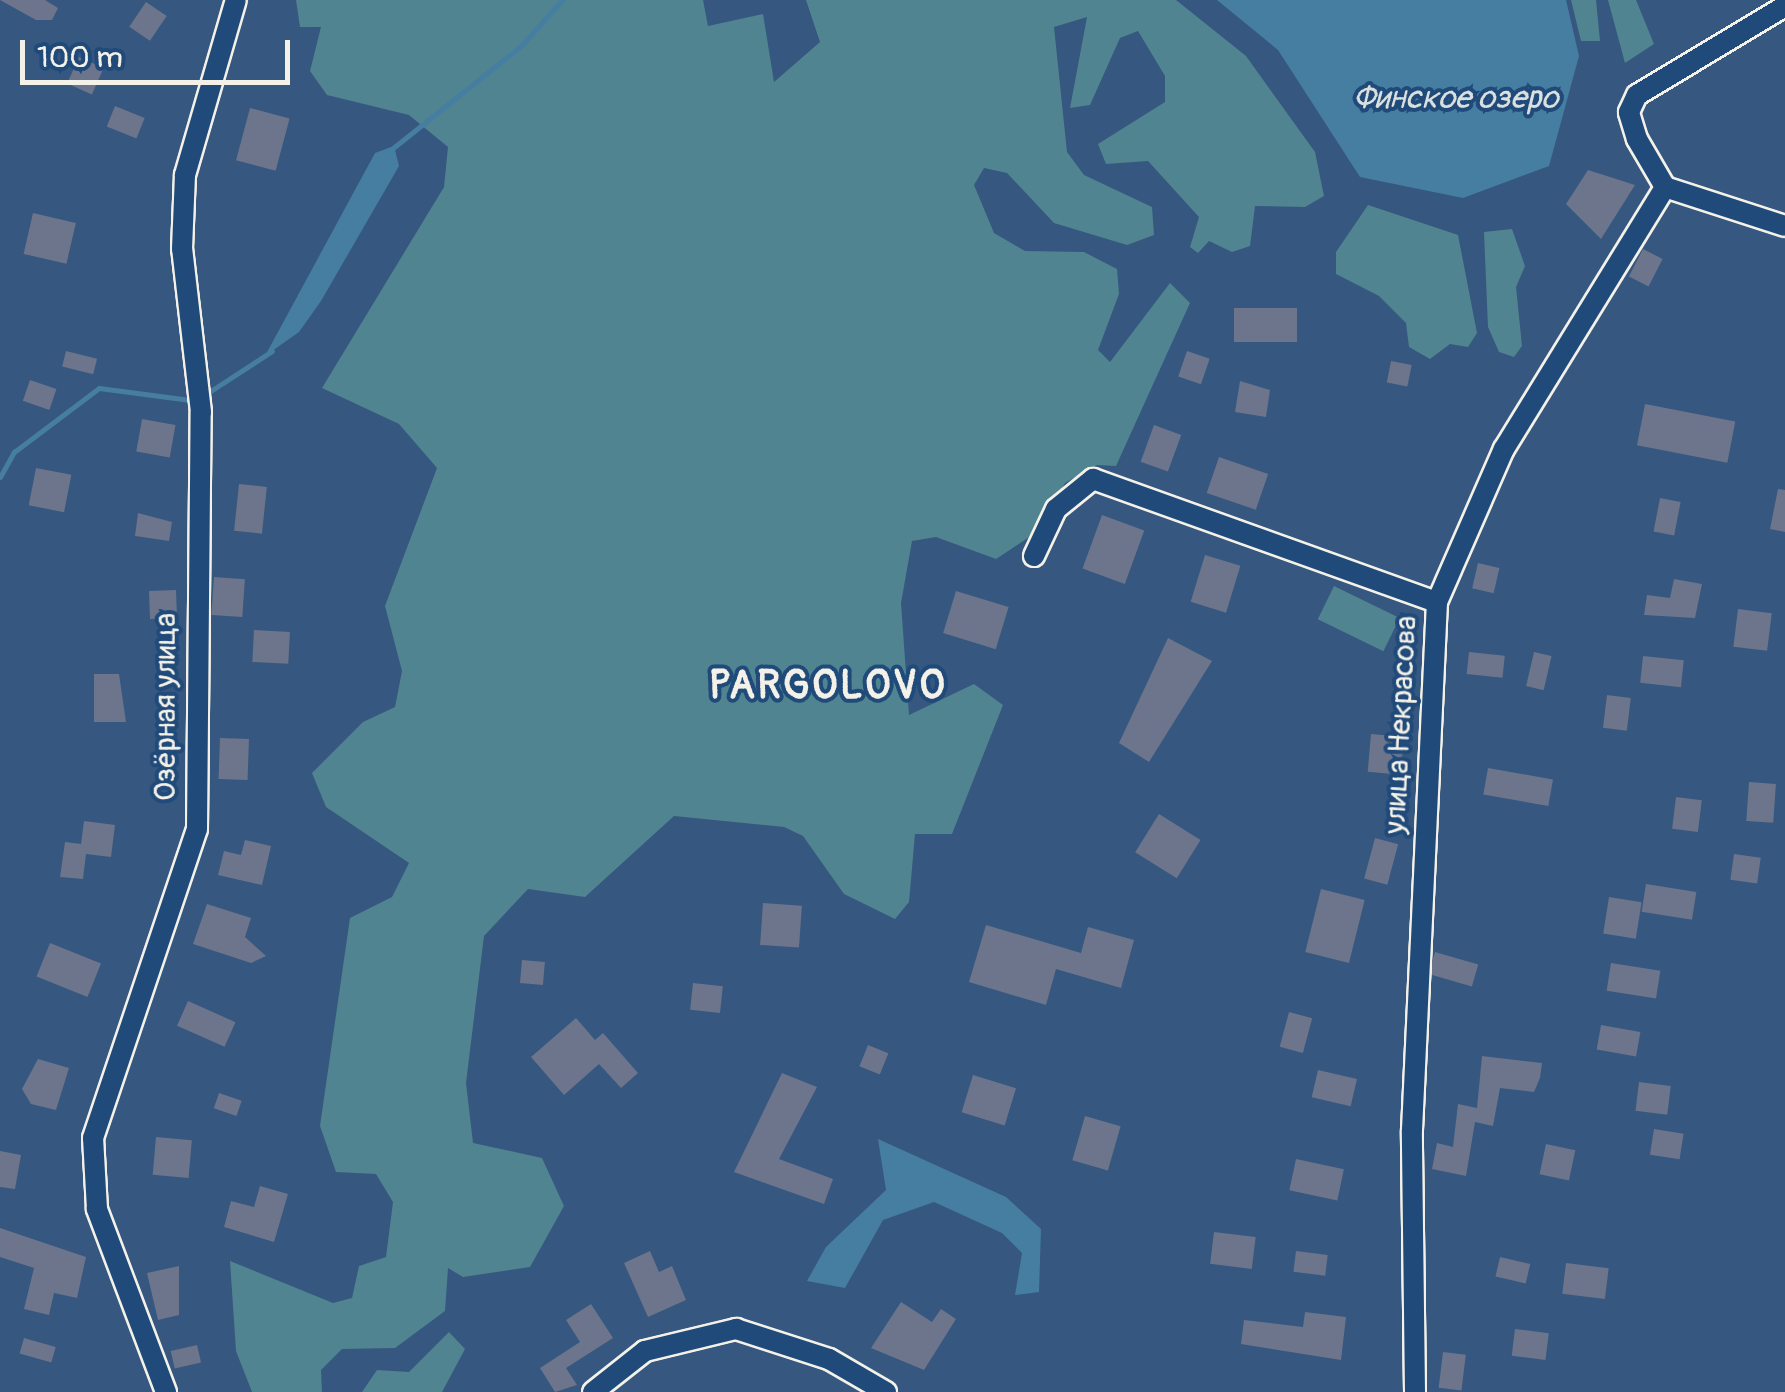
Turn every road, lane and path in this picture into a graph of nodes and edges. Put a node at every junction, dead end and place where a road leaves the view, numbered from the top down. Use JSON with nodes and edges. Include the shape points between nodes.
{"nodes":[{"id":1,"x":236,"y":0,"type":"edge"},
{"id":2,"x":1785,"y":6,"type":"edge"},
{"id":3,"x":1665,"y":187,"type":"junction"},
{"id":4,"x":1785,"y":226,"type":"edge"},
{"id":5,"x":1034,"y":556,"type":"dead end"},
{"id":6,"x":1437,"y":602,"type":"junction"},
{"id":7,"x":166,"y":1392,"type":"edge"},
{"id":8,"x":593,"y":1392,"type":"edge"},
{"id":9,"x":886,"y":1392,"type":"edge"},
{"id":10,"x":1415,"y":1392,"type":"edge"}],
"edges":[{"from":1,"to":7,"type":"street","name":"Озёрная улица","via":[[184,194],[201,412],[197,829],[93,1138],[97,1209]]},
{"from":2,"to":3,"type":"street","via":[[1637,96],[1630,112],[1637,139]]},
{"from":3,"to":4,"type":"street"},
{"from":3,"to":6,"type":"street","name":"улица Некрасова","via":[[1504,449]]},
{"from":5,"to":6,"type":"street","via":[[1056,509],[1092,479]]},
{"from":6,"to":10,"type":"street","name":"улица Некрасова","via":[[1412,1130]]},
{"from":8,"to":9,"type":"street","via":[[645,1351],[736,1329],[829,1359]]}]}
